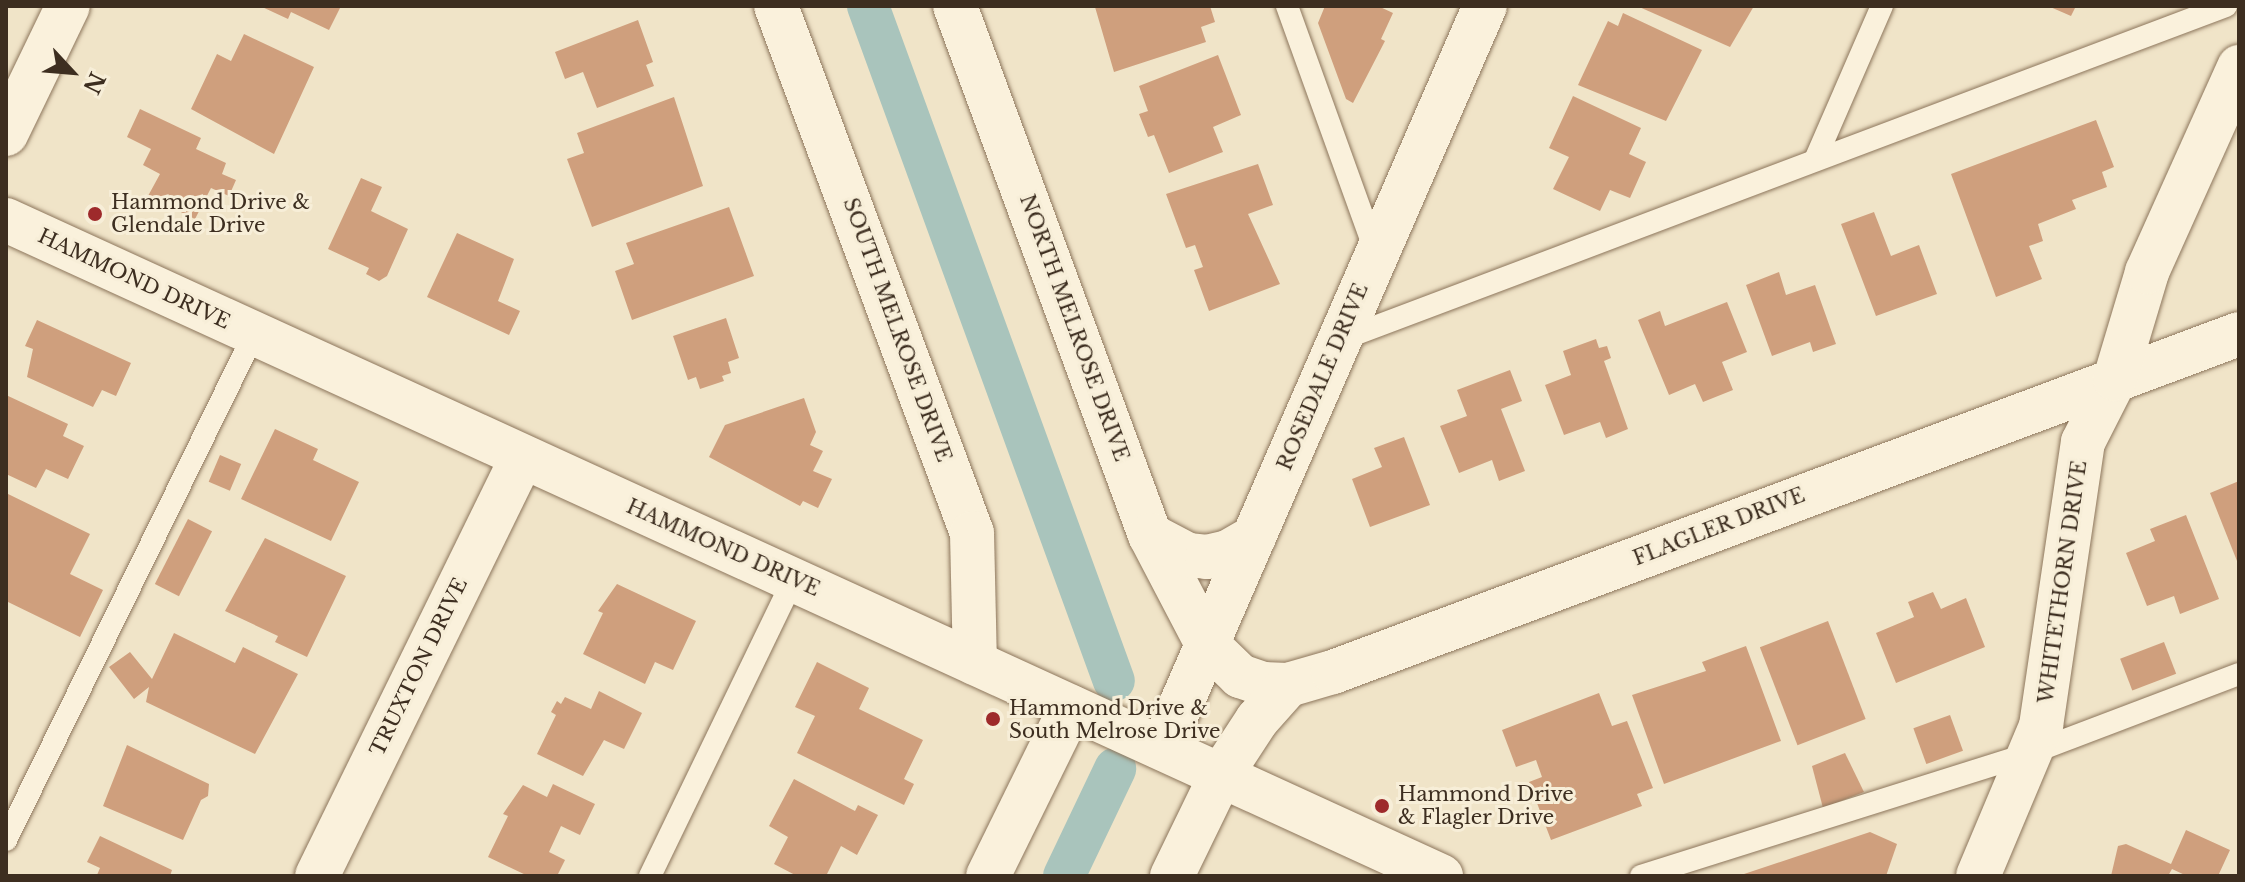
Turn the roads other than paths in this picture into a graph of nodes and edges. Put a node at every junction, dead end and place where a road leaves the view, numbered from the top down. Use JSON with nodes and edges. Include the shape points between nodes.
{"nodes":[{"id":1,"x":68,"y":6,"type":"edge"},
{"id":2,"x":776,"y":6,"type":"edge"},
{"id":3,"x":955,"y":6,"type":"edge"},
{"id":4,"x":1287,"y":6,"type":"edge"},
{"id":5,"x":1485,"y":6,"type":"edge"},
{"id":6,"x":1882,"y":6,"type":"edge"},
{"id":7,"x":2226,"y":6,"type":"edge"},
{"id":8,"x":2239,"y":67,"type":"edge"},
{"id":9,"x":6,"y":134,"type":"edge"},
{"id":10,"x":1815,"y":160,"type":"junction"},
{"id":11,"x":6,"y":220,"type":"edge"},
{"id":12,"x":1376,"y":255,"type":"junction"},
{"id":13,"x":254,"y":334,"type":"junction"},
{"id":14,"x":2239,"y":334,"type":"edge"},
{"id":15,"x":1339,"y":341,"type":"junction"},
{"id":16,"x":2115,"y":379,"type":"junction"},
{"id":17,"x":522,"y":457,"type":"junction"},
{"id":18,"x":1150,"y":535,"type":"junction"},
{"id":19,"x":1254,"y":537,"type":"junction"},
{"id":20,"x":793,"y":580,"type":"junction"},
{"id":21,"x":1207,"y":644,"type":"junction"},
{"id":22,"x":975,"y":663,"type":"junction"},
{"id":23,"x":2239,"y":674,"type":"edge"},
{"id":24,"x":1288,"y":685,"type":"junction"},
{"id":25,"x":1071,"y":707,"type":"junction"},
{"id":26,"x":1162,"y":748,"type":"junction"},
{"id":27,"x":2031,"y":753,"type":"junction"},
{"id":28,"x":1221,"y":775,"type":"junction"},
{"id":29,"x":6,"y":840,"type":"edge"},
{"id":30,"x":317,"y":876,"type":"edge"},
{"id":31,"x":650,"y":876,"type":"edge"},
{"id":32,"x":988,"y":876,"type":"edge"},
{"id":33,"x":1172,"y":876,"type":"edge"},
{"id":34,"x":1441,"y":876,"type":"edge"},
{"id":35,"x":1641,"y":876,"type":"edge"},
{"id":36,"x":1978,"y":876,"type":"edge"}],
"edges":[{"from":1,"to":9,"type":"street"},
{"from":2,"to":22,"type":"street","name":"SOUTH MELROSE DRIVE","via":[[972,533]]},
{"from":3,"to":18,"type":"street","name":"NORTH MELROSE DRIVE"},
{"from":4,"to":12,"type":"lane"},
{"from":5,"to":12,"type":"street","name":"ROSEDALE DRIVE"},
{"from":6,"to":10,"type":"lane"},
{"from":7,"to":10,"type":"lane"},
{"from":8,"to":16,"type":"street","name":"WHITETHORN DRIVE","via":[[2147,272]]},
{"from":10,"to":15,"type":"lane"},
{"from":11,"to":13,"type":"street","name":"HAMMOND DRIVE"},
{"from":12,"to":15,"type":"street","name":"ROSEDALE DRIVE"},
{"from":13,"to":17,"type":"street","name":"HAMMOND DRIVE"},
{"from":13,"to":29,"type":"lane"},
{"from":14,"to":16,"type":"street","name":"FLAGLER DRIVE"},
{"from":15,"to":19,"type":"street","name":"ROSEDALE DRIVE"},
{"from":16,"to":24,"type":"street","name":"FLAGLER DRIVE"},
{"from":16,"to":27,"type":"street","name":"WHITETHORN DRIVE","via":[[2083,442],[2041,726]]},
{"from":17,"to":20,"type":"street","name":"HAMMOND DRIVE"},
{"from":17,"to":30,"type":"street","name":"TRUXTON DRIVE"},
{"from":18,"to":19,"type":"street","via":[[1188,555],[1207,557]]},
{"from":18,"to":21,"type":"street","name":"NORTH MELROSE DRIVE"},
{"from":19,"to":21,"type":"street","name":"ROSEDALE DRIVE"},
{"from":20,"to":22,"type":"street","name":"HAMMOND DRIVE"},
{"from":20,"to":31,"type":"lane"},
{"from":21,"to":24,"type":"street","via":[[1240,676]]},
{"from":21,"to":26,"type":"street","name":"ROSEDALE DRIVE"},
{"from":22,"to":25,"type":"street","name":"HAMMOND DRIVE"},
{"from":23,"to":27,"type":"lane"},
{"from":24,"to":28,"type":"street"},
{"from":25,"to":26,"type":"street","name":"HAMMOND DRIVE"},
{"from":25,"to":32,"type":"street"},
{"from":26,"to":28,"type":"street","name":"HAMMOND DRIVE"},
{"from":27,"to":35,"type":"lane"},
{"from":27,"to":36,"type":"street","name":"WHITETHORN DRIVE"},
{"from":28,"to":33,"type":"street"},
{"from":28,"to":34,"type":"street","name":"HAMMOND DRIVE"}]}
